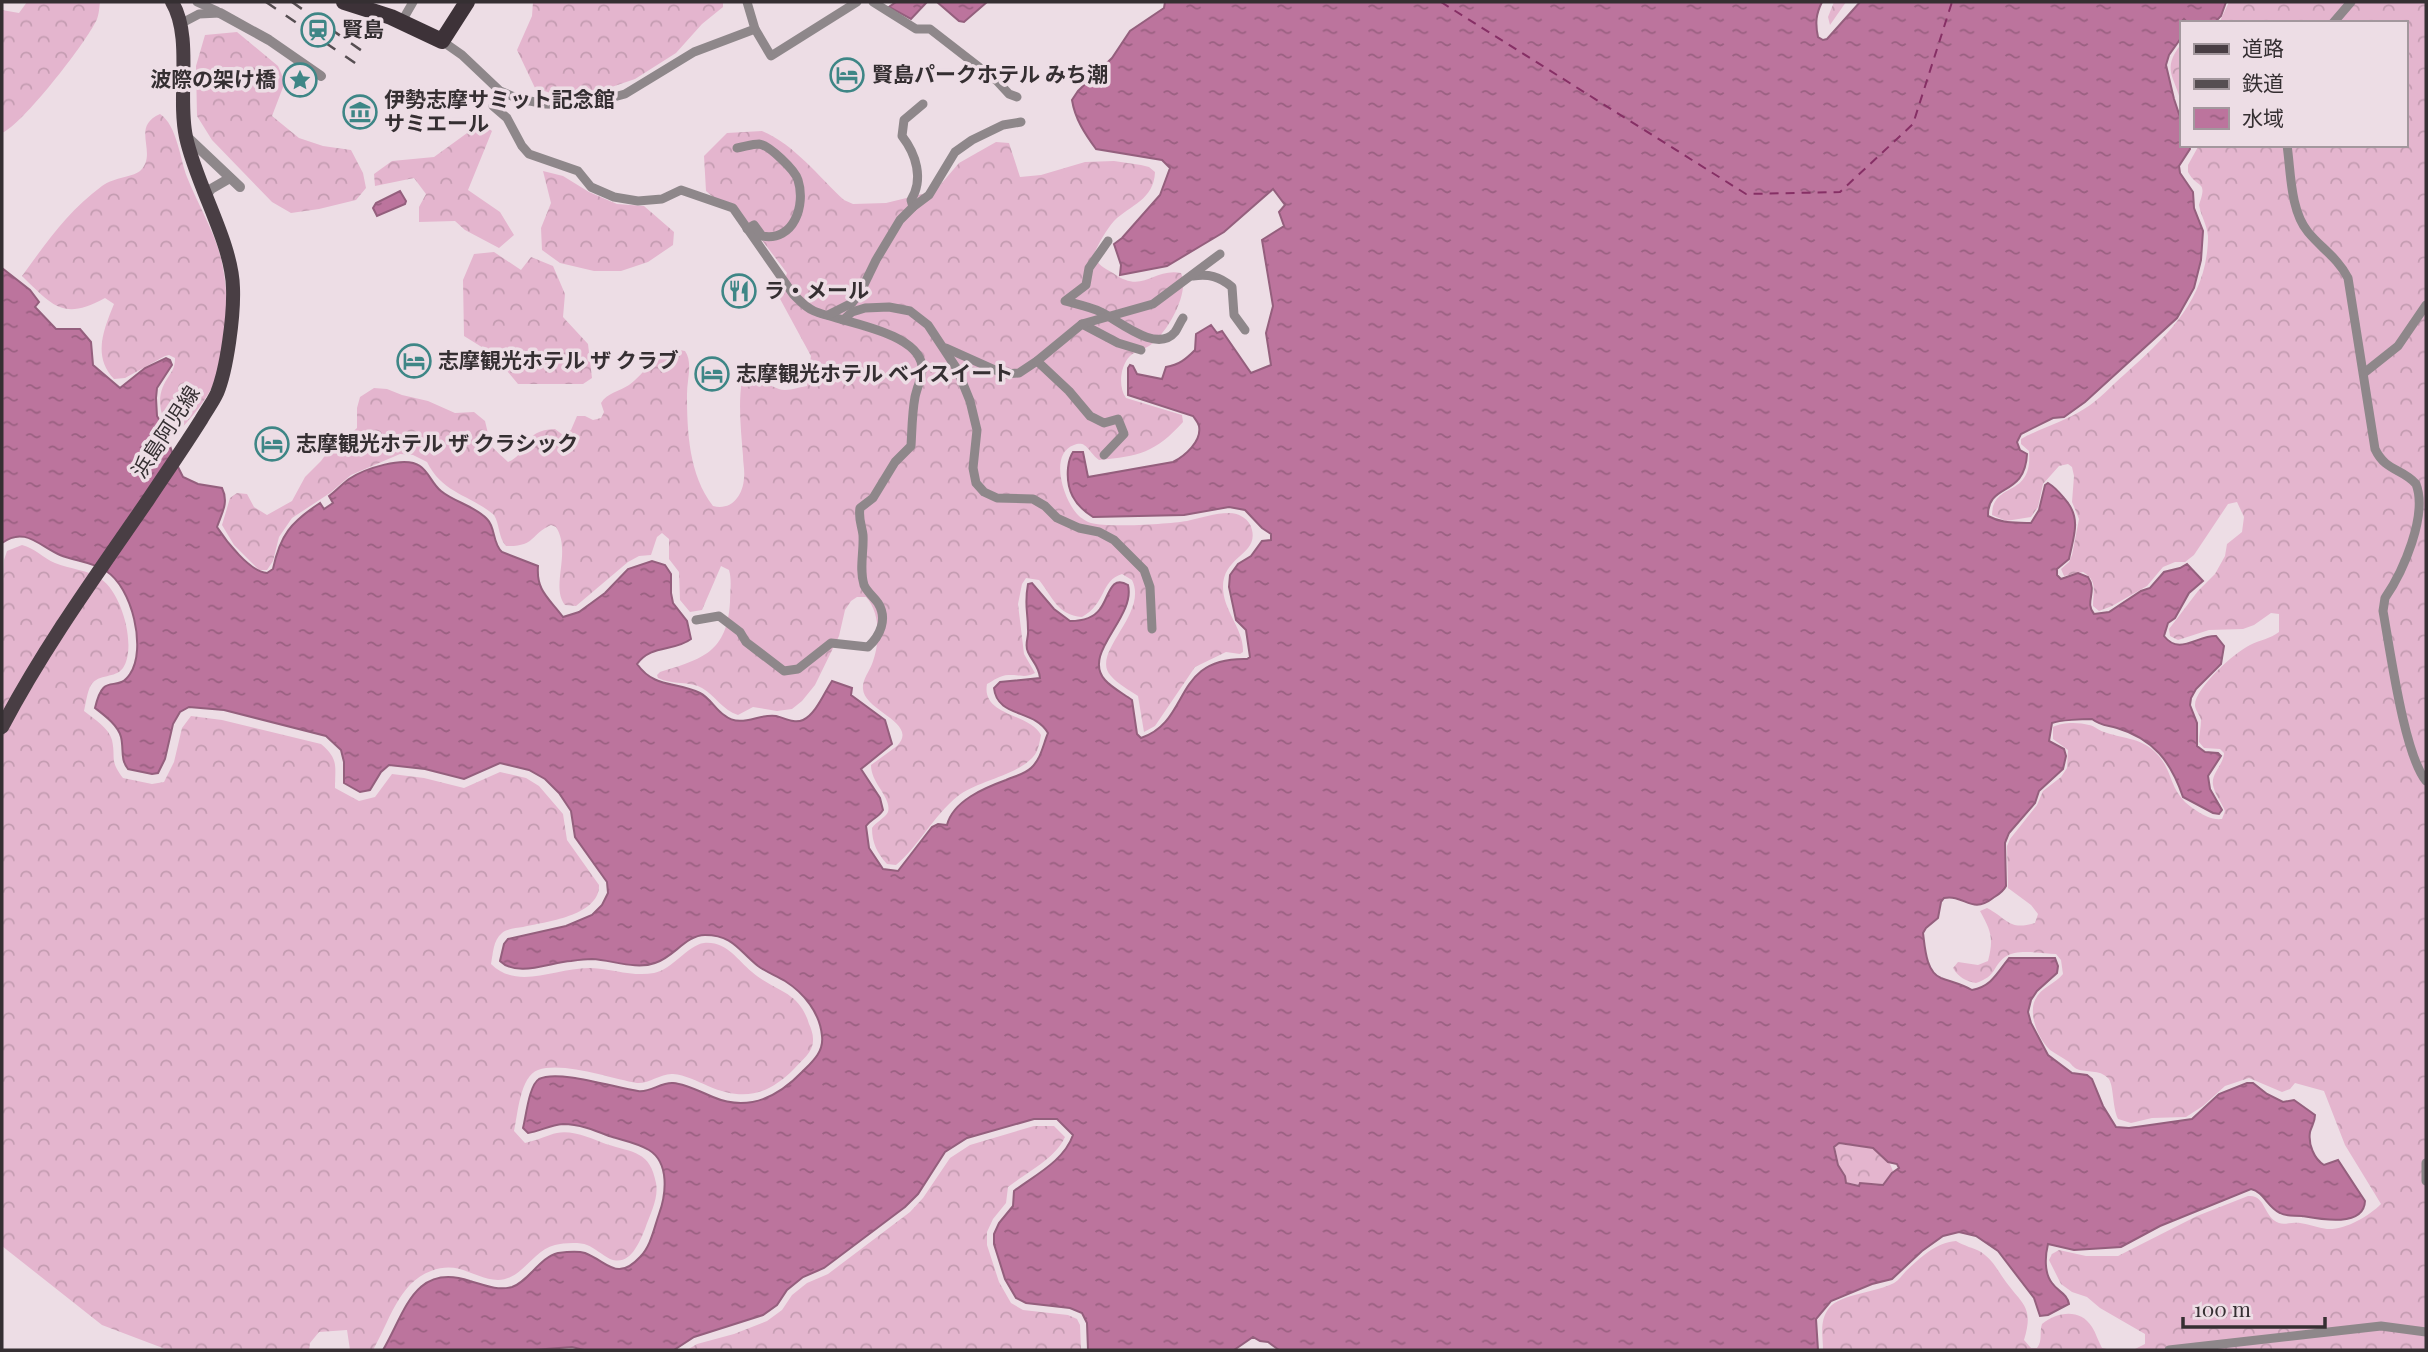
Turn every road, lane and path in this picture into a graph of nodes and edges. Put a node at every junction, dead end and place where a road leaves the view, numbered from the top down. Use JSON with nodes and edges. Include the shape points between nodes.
{"nodes":[{"id":1,"x":172,"y":2,"type":"edge"},
{"id":2,"x":197,"y":2,"type":"edge"},
{"id":3,"x":344,"y":2,"type":"edge"},
{"id":4,"x":413,"y":2,"type":"edge"},
{"id":5,"x":467,"y":2,"type":"edge"},
{"id":6,"x":747,"y":2,"type":"edge"},
{"id":7,"x":857,"y":2,"type":"edge"},
{"id":8,"x":873,"y":2,"type":"edge"},
{"id":9,"x":2351,"y":2,"type":"edge"},
{"id":10,"x":220,"y":13,"type":"junction"},
{"id":11,"x":2335,"y":21,"type":"edge"},
{"id":12,"x":402,"y":22,"type":"junction"},
{"id":13,"x":181,"y":23,"type":"junction"},
{"id":14,"x":755,"y":29,"type":"junction"},
{"id":15,"x":442,"y":41,"type":"junction"},
{"id":16,"x":321,"y":76,"type":"dead end"},
{"id":17,"x":1017,"y":97,"type":"dead end"},
{"id":18,"x":923,"y":104,"type":"dead end"},
{"id":19,"x":493,"y":106,"type":"dead end"},
{"id":20,"x":1021,"y":122,"type":"dead end"},
{"id":21,"x":185,"y":135,"type":"junction"},
{"id":22,"x":2287,"y":147,"type":"edge"},
{"id":23,"x":737,"y":148,"type":"dead end"},
{"id":24,"x":230,"y":178,"type":"junction"},
{"id":25,"x":240,"y":187,"type":"dead end"},
{"id":26,"x":205,"y":197,"type":"junction"},
{"id":27,"x":913,"y":206,"type":"junction"},
{"id":28,"x":747,"y":229,"type":"junction"},
{"id":29,"x":1108,"y":241,"type":"dead end"},
{"id":30,"x":1220,"y":254,"type":"dead end"},
{"id":31,"x":1189,"y":277,"type":"junction"},
{"id":32,"x":2426,"y":305,"type":"edge"},
{"id":33,"x":828,"y":315,"type":"junction"},
{"id":34,"x":1108,"y":317,"type":"junction"},
{"id":35,"x":1183,"y":318,"type":"dead end"},
{"id":36,"x":843,"y":320,"type":"junction"},
{"id":37,"x":1082,"y":324,"type":"junction"},
{"id":38,"x":1245,"y":330,"type":"dead end"},
{"id":39,"x":944,"y":348,"type":"junction"},
{"id":40,"x":1141,"y":350,"type":"dead end"},
{"id":41,"x":1037,"y":362,"type":"junction"},
{"id":42,"x":2364,"y":373,"type":"junction"},
{"id":43,"x":1104,"y":455,"type":"dead end"},
{"id":44,"x":696,"y":621,"type":"dead end"},
{"id":45,"x":1152,"y":629,"type":"dead end"},
{"id":46,"x":2,"y":727,"type":"edge"},
{"id":47,"x":2426,"y":781,"type":"edge"},
{"id":48,"x":2426,"y":1163,"type":"edge"},
{"id":49,"x":2426,"y":1181,"type":"edge"},
{"id":50,"x":2426,"y":1332,"type":"edge"},
{"id":51,"x":2169,"y":1350,"type":"edge"}],
"edges":[{"from":1,"to":13,"type":"main road","name":"浜島阿児線"},
{"from":2,"to":10,"type":"street"},
{"from":3,"to":12,"type":"highway"},
{"from":4,"to":12,"type":"street"},
{"from":5,"to":15,"type":"highway"},
{"from":6,"to":14,"type":"street"},
{"from":7,"to":14,"type":"street","via":[[771,56]]},
{"from":8,"to":17,"type":"street","via":[[916,29],[930,29]]},
{"from":9,"to":11,"type":"street"},
{"from":10,"to":13,"type":"street","via":[[199,13]]},
{"from":10,"to":16,"type":"street"},
{"from":12,"to":15,"type":"highway"},
{"from":13,"to":21,"type":"main road","name":"浜島阿児線"},
{"from":14,"to":15,"type":"street","via":[[694,52],[625,94],[572,105],[533,102],[500,91]]},
{"from":18,"to":27,"type":"street","via":[[904,120],[902,136],[915,152],[918,189],[911,200]]},
{"from":19,"to":28,"type":"street","via":[[508,118],[529,154],[578,171],[591,187],[639,201],[662,200],[681,190],[733,208]]},
{"from":20,"to":27,"type":"street","via":[[1003,125],[955,152],[929,195]]},
{"from":21,"to":24,"type":"street"},
{"from":21,"to":26,"type":"main road","name":"浜島阿児線"},
{"from":22,"to":42,"type":"street","via":[[2299,220],[2348,278]]},
{"from":23,"to":28,"type":"street","via":[[760,144],[771,148],[798,178],[800,209],[793,226],[772,238],[762,236],[754,225]]},
{"from":24,"to":25,"type":"street"},
{"from":24,"to":26,"type":"street"},
{"from":26,"to":46,"type":"main road","name":"浜島阿児線","via":[[227,254],[233,289],[217,393],[22,688]]},
{"from":27,"to":33,"type":"street","via":[[900,220],[860,293],[852,303]]},
{"from":28,"to":33,"type":"street","via":[[804,305]]},
{"from":29,"to":34,"type":"street","via":[[1089,268],[1086,285],[1065,301]]},
{"from":30,"to":31,"type":"street"},
{"from":31,"to":34,"type":"street","via":[[1153,304]]},
{"from":31,"to":38,"type":"street","via":[[1207,274],[1232,287],[1234,314]]},
{"from":32,"to":42,"type":"street","via":[[2398,346]]},
{"from":33,"to":36,"type":"street"},
{"from":34,"to":35,"type":"street","via":[[1152,339],[1174,334]]},
{"from":34,"to":37,"type":"street"},
{"from":36,"to":39,"type":"street","via":[[865,308],[910,311],[928,325]]},
{"from":36,"to":44,"type":"street","via":[[895,337],[912,348],[923,369],[915,397],[911,446],[873,498],[860,508],[861,564],[865,587],[883,616],[879,637],[868,647],[831,643],[798,669],[784,671],[719,616]]},
{"from":37,"to":40,"type":"street"},
{"from":37,"to":41,"type":"street"},
{"from":39,"to":41,"type":"street","via":[[1004,374],[1019,373]]},
{"from":39,"to":45,"type":"street","via":[[970,401],[977,430],[976,483],[997,498],[1033,499],[1057,518],[1114,540],[1144,570],[1150,587]]},
{"from":41,"to":43,"type":"street","via":[[1090,415],[1104,423],[1118,419],[1124,433]]},
{"from":42,"to":47,"type":"street","via":[[2380,460],[2417,484],[2426,505],[2424,533],[2385,598],[2383,611],[2408,739]]},
{"from":48,"to":49,"type":"street"},
{"from":50,"to":51,"type":"street","via":[[2381,1326]]}]}
